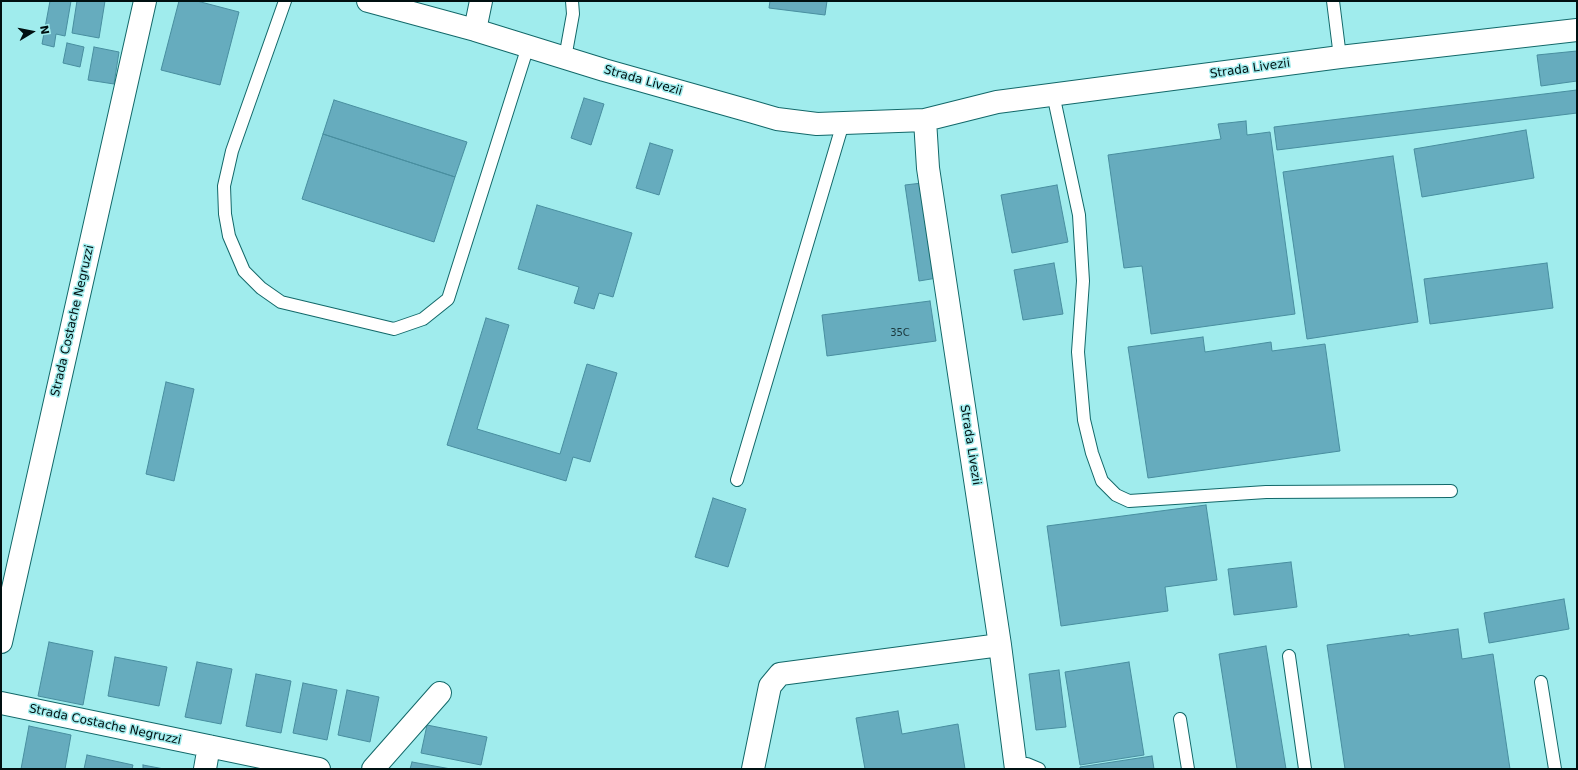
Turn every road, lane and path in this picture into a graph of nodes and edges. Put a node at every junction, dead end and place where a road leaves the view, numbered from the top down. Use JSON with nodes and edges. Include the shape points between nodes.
{"nodes":[{"id":1,"x":145,"y":1,"type":"edge"},
{"id":2,"x":285,"y":1,"type":"edge"},
{"id":3,"x":368,"y":1,"type":"edge"},
{"id":4,"x":481,"y":1,"type":"edge"},
{"id":5,"x":572,"y":1,"type":"edge"},
{"id":6,"x":1333,"y":1,"type":"edge"},
{"id":7,"x":475,"y":30,"type":"junction"},
{"id":8,"x":1577,"y":30,"type":"edge"},
{"id":9,"x":528,"y":46,"type":"junction"},
{"id":10,"x":1340,"y":57,"type":"junction"},
{"id":11,"x":565,"y":58,"type":"junction"},
{"id":12,"x":1053,"y":94,"type":"junction"},
{"id":13,"x":925,"y":120,"type":"junction"},
{"id":14,"x":843,"y":123,"type":"junction"},
{"id":15,"x":737,"y":480,"type":"dead end"},
{"id":16,"x":1451,"y":491,"type":"dead end"},
{"id":17,"x":1,"y":642,"type":"edge"},
{"id":18,"x":1000,"y":644,"type":"junction"},
{"id":19,"x":1289,"y":656,"type":"dead end"},
{"id":20,"x":1542,"y":682,"type":"dead end"},
{"id":21,"x":440,"y":693,"type":"dead end"},
{"id":22,"x":1,"y":703,"type":"edge"},
{"id":23,"x":1180,"y":719,"type":"dead end"},
{"id":24,"x":210,"y":746,"type":"junction"},
{"id":25,"x":1016,"y":767,"type":"edge"},
{"id":26,"x":205,"y":769,"type":"edge"},
{"id":27,"x":319,"y":769,"type":"edge"},
{"id":28,"x":373,"y":769,"type":"edge"},
{"id":29,"x":754,"y":769,"type":"edge"},
{"id":30,"x":1039,"y":769,"type":"edge"},
{"id":31,"x":1188,"y":769,"type":"edge"},
{"id":32,"x":1305,"y":769,"type":"edge"},
{"id":33,"x":1554,"y":769,"type":"edge"}],
"edges":[{"from":1,"to":17,"type":"street","name":"Strada Costache Negruzzi"},
{"from":2,"to":9,"type":"lane","via":[[232,151],[224,193],[229,236],[244,271],[261,288],[281,302],[394,329],[423,319],[448,299]]},
{"from":3,"to":7,"type":"street","name":"Strada Livezii"},
{"from":4,"to":7,"type":"street"},
{"from":5,"to":11,"type":"lane","via":[[573,14]]},
{"from":6,"to":10,"type":"lane"},
{"from":7,"to":9,"type":"street","name":"Strada Livezii"},
{"from":8,"to":10,"type":"street","name":"Strada Livezii"},
{"from":9,"to":11,"type":"street","name":"Strada Livezii"},
{"from":10,"to":12,"type":"street","name":"Strada Livezii"},
{"from":11,"to":14,"type":"street","name":"Strada Livezii","via":[[777,119],[817,124]]},
{"from":12,"to":13,"type":"street","name":"Strada Livezii","via":[[997,102]]},
{"from":12,"to":16,"type":"lane","via":[[1079,215],[1083,281],[1078,352],[1084,420],[1102,481],[1116,495],[1129,500],[1266,492]]},
{"from":13,"to":14,"type":"street","name":"Strada Livezii"},
{"from":13,"to":18,"type":"street","name":"Strada Livezii","via":[[928,168]]},
{"from":14,"to":15,"type":"lane"},
{"from":18,"to":25,"type":"street","name":"Strada Livezii"},
{"from":18,"to":29,"type":"street","via":[[780,674],[770,686]]},
{"from":19,"to":32,"type":"lane"},
{"from":20,"to":33,"type":"lane"},
{"from":21,"to":28,"type":"street"},
{"from":22,"to":24,"type":"street","name":"Strada Costache Negruzzi"},
{"from":23,"to":31,"type":"lane"},
{"from":24,"to":26,"type":"street"},
{"from":24,"to":27,"type":"street","name":"Strada Costache Negruzzi"},
{"from":25,"to":30,"type":"lane","via":[[1027,764]]}]}
